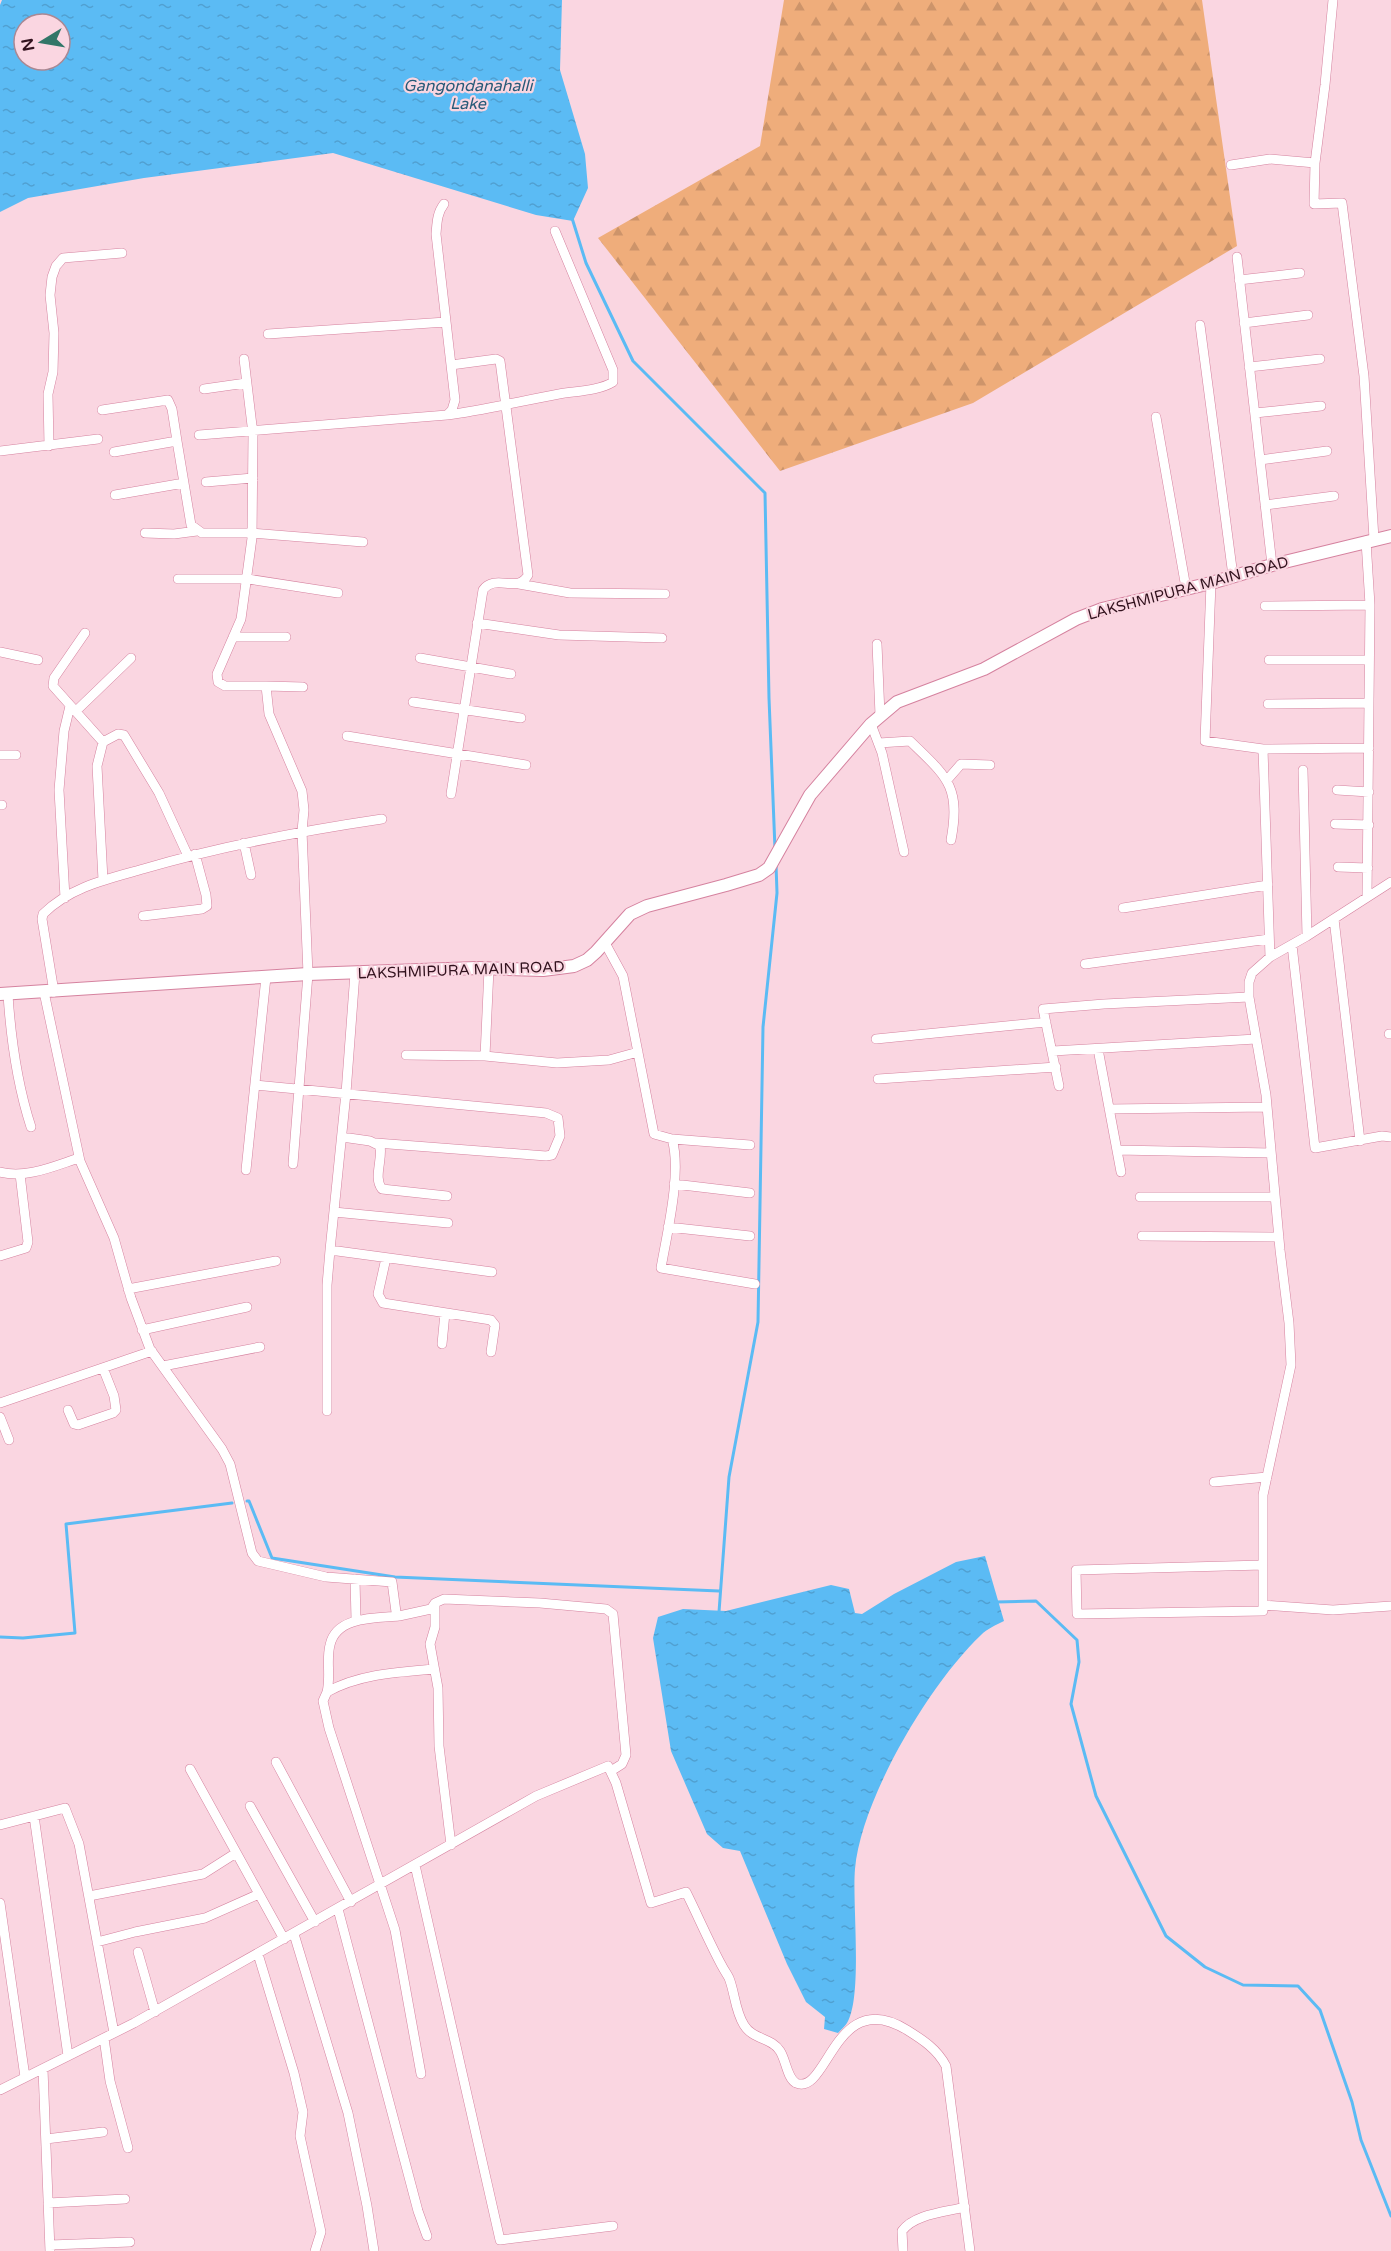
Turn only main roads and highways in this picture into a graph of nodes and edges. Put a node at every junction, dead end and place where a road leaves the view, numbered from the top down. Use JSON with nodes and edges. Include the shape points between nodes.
{"nodes":[{"id":1,"x":1391,"y":536,"type":"edge"},
{"id":2,"x":4,"y":994,"type":"edge"}],
"edges":[{"from":1,"to":2,"type":"main road","name":"LAKSHMIPURA MAIN ROAD","via":[[1102,609],[984,669],[908,696],[876,720],[810,795],[769,868],[759,875],[647,906],[630,915],[605,943],[573,966],[543,970],[308,974]]}]}
